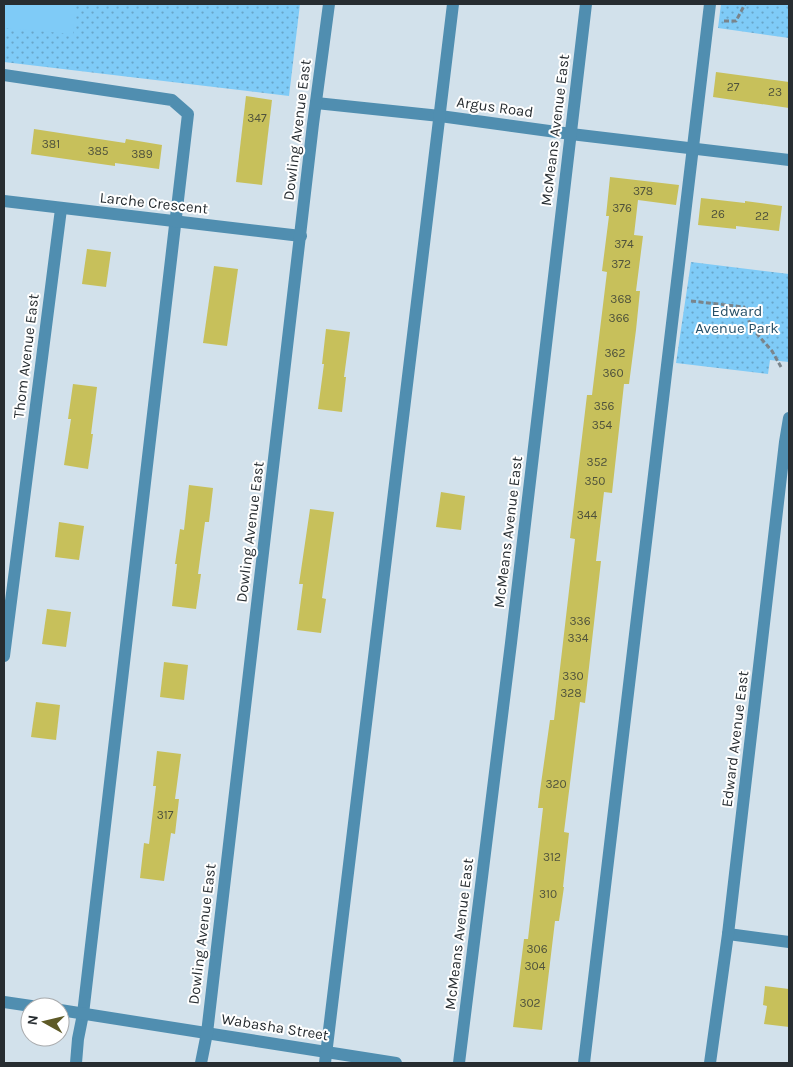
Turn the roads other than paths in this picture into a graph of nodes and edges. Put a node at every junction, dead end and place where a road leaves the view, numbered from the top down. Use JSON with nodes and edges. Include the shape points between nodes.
{"nodes":[{"id":1,"x":329,"y":4,"type":"edge"},
{"id":2,"x":454,"y":4,"type":"edge"},
{"id":3,"x":586,"y":4,"type":"edge"},
{"id":4,"x":710,"y":4,"type":"edge"},
{"id":5,"x":4,"y":75,"type":"edge"},
{"id":6,"x":316,"y":103,"type":"junction"},
{"id":7,"x":440,"y":116,"type":"junction"},
{"id":8,"x":571,"y":134,"type":"junction"},
{"id":9,"x":692,"y":148,"type":"junction"},
{"id":10,"x":789,"y":160,"type":"edge"},
{"id":11,"x":4,"y":201,"type":"edge"},
{"id":12,"x":61,"y":209,"type":"junction"},
{"id":13,"x":176,"y":221,"type":"junction"},
{"id":14,"x":301,"y":236,"type":"junction"},
{"id":15,"x":789,"y":418,"type":"edge"},
{"id":16,"x":4,"y":656,"type":"edge"},
{"id":17,"x":728,"y":934,"type":"junction"},
{"id":18,"x":789,"y":942,"type":"edge"},
{"id":19,"x":4,"y":1002,"type":"edge"},
{"id":20,"x":20,"y":1004,"type":"edge"},
{"id":21,"x":70,"y":1012,"type":"edge"},
{"id":22,"x":83,"y":1014,"type":"junction"},
{"id":23,"x":207,"y":1033,"type":"junction"},
{"id":24,"x":326,"y":1058,"type":"edge"},
{"id":25,"x":76,"y":1063,"type":"edge"},
{"id":26,"x":201,"y":1063,"type":"edge"},
{"id":27,"x":396,"y":1063,"type":"edge"},
{"id":28,"x":459,"y":1063,"type":"edge"},
{"id":29,"x":584,"y":1063,"type":"edge"},
{"id":30,"x":710,"y":1063,"type":"edge"}],
"edges":[{"from":1,"to":6,"type":"street","name":"Dowling Avenue East"},
{"from":2,"to":7,"type":"street"},
{"from":3,"to":8,"type":"street","name":"McMeans Avenue East"},
{"from":4,"to":9,"type":"street"},
{"from":5,"to":13,"type":"street","via":[[172,100],[188,114]]},
{"from":6,"to":7,"type":"street","name":"Argus Road"},
{"from":6,"to":14,"type":"street","name":"Dowling Avenue East"},
{"from":7,"to":8,"type":"street","name":"Argus Road"},
{"from":7,"to":24,"type":"street"},
{"from":8,"to":9,"type":"street","name":"Argus Road"},
{"from":8,"to":28,"type":"street","name":"McMeans Avenue East"},
{"from":9,"to":10,"type":"street","name":"Argus Road"},
{"from":9,"to":29,"type":"street"},
{"from":11,"to":12,"type":"street","name":"Larche Crescent"},
{"from":12,"to":13,"type":"street","name":"Larche Crescent"},
{"from":12,"to":16,"type":"street","name":"Thom Avenue East"},
{"from":13,"to":14,"type":"street","name":"Larche Crescent"},
{"from":13,"to":22,"type":"street"},
{"from":14,"to":23,"type":"street","name":"Dowling Avenue East"},
{"from":15,"to":17,"type":"street","name":"Edward Avenue East"},
{"from":17,"to":18,"type":"street"},
{"from":17,"to":30,"type":"street","name":"Edward Avenue East"},
{"from":19,"to":20,"type":"street"},
{"from":21,"to":22,"type":"street","name":"Wabasha Street"},
{"from":22,"to":23,"type":"street","name":"Wabasha Street"},
{"from":22,"to":25,"type":"street"},
{"from":23,"to":24,"type":"street","name":"Wabasha Street"},
{"from":23,"to":26,"type":"street","name":"Dowling Avenue East"},
{"from":24,"to":27,"type":"street","name":"Wabasha Street"}]}
